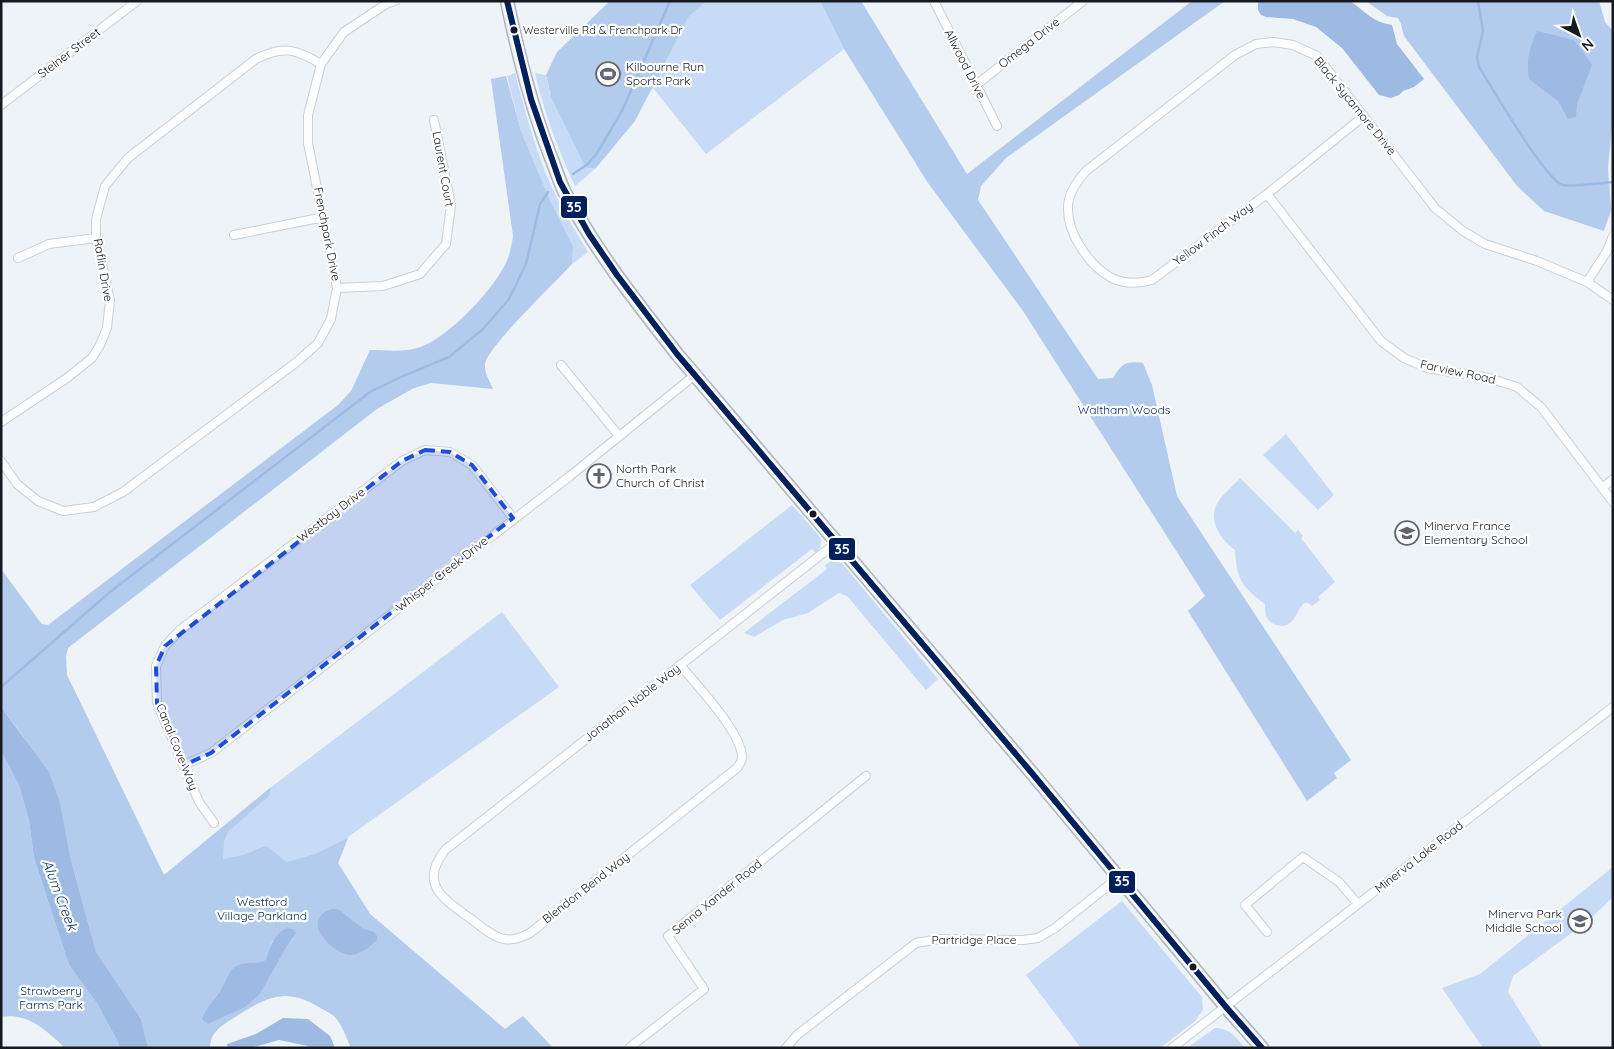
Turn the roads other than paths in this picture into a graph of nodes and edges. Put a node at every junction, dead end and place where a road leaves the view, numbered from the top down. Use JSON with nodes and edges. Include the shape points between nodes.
{"nodes":[{"id":1,"x":137,"y":1,"type":"edge"},
{"id":2,"x":395,"y":1,"type":"edge"},
{"id":3,"x":507,"y":1,"type":"edge"},
{"id":4,"x":934,"y":1,"type":"edge"},
{"id":5,"x":1083,"y":1,"type":"edge"},
{"id":6,"x":321,"y":64,"type":"junction"},
{"id":7,"x":976,"y":85,"type":"junction"},
{"id":8,"x":1,"y":105,"type":"edge"},
{"id":9,"x":1364,"y":116,"type":"junction"},
{"id":10,"x":434,"y":120,"type":"dead end"},
{"id":11,"x":997,"y":126,"type":"dead end"},
{"id":12,"x":1267,"y":194,"type":"junction"},
{"id":13,"x":324,"y":218,"type":"junction"},
{"id":14,"x":1069,"y":219,"type":"joint"},
{"id":15,"x":234,"y":235,"type":"dead end"},
{"id":16,"x":1613,"y":236,"type":"edge"},
{"id":17,"x":96,"y":238,"type":"junction"},
{"id":18,"x":18,"y":258,"type":"dead end"},
{"id":19,"x":1587,"y":282,"type":"junction"},
{"id":20,"x":337,"y":288,"type":"junction"},
{"id":21,"x":1613,"y":300,"type":"edge"},
{"id":22,"x":560,"y":365,"type":"dead end"},
{"id":23,"x":695,"y":375,"type":"junction"},
{"id":24,"x":1,"y":422,"type":"edge"},
{"id":25,"x":619,"y":436,"type":"junction"},
{"id":26,"x":1,"y":461,"type":"edge"},
{"id":27,"x":1613,"y":479,"type":"edge"},
{"id":28,"x":1602,"y":488,"type":"junction"},
{"id":29,"x":1613,"y":502,"type":"edge"},
{"id":30,"x":514,"y":518,"type":"junction"},
{"id":31,"x":836,"y":542,"type":"junction"},
{"id":32,"x":680,"y":665,"type":"junction"},
{"id":33,"x":156,"y":666,"type":"joint"},
{"id":34,"x":1613,"y":707,"type":"edge"},
{"id":35,"x":184,"y":765,"type":"junction"},
{"id":36,"x":866,"y":776,"type":"dead end"},
{"id":37,"x":214,"y":823,"type":"dead end"},
{"id":38,"x":433,"y":870,"type":"joint"},
{"id":39,"x":1119,"y":877,"type":"junction"},
{"id":40,"x":1358,"y":904,"type":"junction"},
{"id":41,"x":1267,"y":932,"type":"dead end"},
{"id":42,"x":1226,"y":1007,"type":"junction"},
{"id":43,"x":629,"y":1048,"type":"edge"},
{"id":44,"x":786,"y":1048,"type":"edge"},
{"id":45,"x":1172,"y":1048,"type":"edge"},
{"id":46,"x":1262,"y":1048,"type":"edge"}],
"edges":[{"from":1,"to":8,"type":"street","name":"Steiner Street"},
{"from":2,"to":6,"type":"street","name":"Frenchpark Drive","via":[[344,32]]},
{"from":3,"to":23,"type":"main road","via":[[524,77],[541,133],[564,189],[628,292]]},
{"from":4,"to":7,"type":"street","name":"Allwood Drive"},
{"from":5,"to":7,"type":"street","name":"Omega Drive"},
{"from":6,"to":13,"type":"street","name":"Frenchpark Drive","via":[[308,115],[308,143]]},
{"from":6,"to":17,"type":"street","name":"Raflin Drive","via":[[305,54],[286,50],[270,51],[256,58],[128,158],[106,186],[96,219]]},
{"from":7,"to":11,"type":"street","name":"Allwood Drive"},
{"from":9,"to":12,"type":"street","name":"Yellow Finch Way"},
{"from":9,"to":14,"type":"street","name":"Black Sycamore Drive","via":[[1317,56],[1283,42],[1256,44],[1221,66],[1086,171],[1074,187],[1068,203]]},
{"from":9,"to":19,"type":"street","name":"Black Sycamore Drive","via":[[1435,208],[1463,231],[1486,244],[1537,260]]},
{"from":10,"to":20,"type":"street","name":"Laurent Court","via":[[451,205],[446,244],[420,274],[383,286]]},
{"from":12,"to":14,"type":"street","name":"Yellow Finch Way","via":[[1152,280],[1140,284],[1112,278],[1102,271],[1078,242]]},
{"from":12,"to":28,"type":"street","name":"Farview Road","via":[[1381,341],[1404,358],[1426,368],[1489,378],[1517,387],[1540,407]]},
{"from":13,"to":15,"type":"street"},
{"from":13,"to":20,"type":"street","name":"Frenchpark Drive"},
{"from":16,"to":19,"type":"street"},
{"from":17,"to":18,"type":"street","via":[[49,244]]},
{"from":17,"to":24,"type":"street","name":"Raflin Drive","via":[[110,300],[107,328],[100,345],[92,358],[68,378]]},
{"from":19,"to":21,"type":"street","name":"Black Sycamore Drive"},
{"from":20,"to":26,"type":"street","name":"Frenchpark Drive","via":[[331,319],[318,343],[122,492],[94,507],[63,510],[38,501],[17,484]]},
{"from":22,"to":25,"type":"street"},
{"from":23,"to":25,"type":"street","name":"Whisper Creek Drive"},
{"from":23,"to":31,"type":"main road"},
{"from":25,"to":30,"type":"street","name":"Whisper Creek Drive"},
{"from":27,"to":28,"type":"street"},
{"from":28,"to":29,"type":"street","name":"Farview Road"},
{"from":30,"to":33,"type":"street","name":"Westbay Drive","via":[[472,464],[450,452],[425,450],[402,461],[180,630],[165,646]]},
{"from":30,"to":35,"type":"street","name":"Whisper Creek Drive","via":[[211,753]]},
{"from":31,"to":32,"type":"street","name":"Jonathan Noble Way"},
{"from":31,"to":39,"type":"main road"},
{"from":32,"to":38,"type":"street","name":"Jonathan Noble Way","via":[[445,850]]},
{"from":32,"to":38,"type":"street","name":"Blendon Bend Way","via":[[733,732],[740,747],[742,759],[728,777],[530,933],[518,939],[504,939],[492,934],[446,901],[437,890]]},
{"from":33,"to":35,"type":"street","name":"Canal Cove Way","via":[[158,703]]},
{"from":34,"to":40,"type":"street","name":"Minerva Lake Road"},
{"from":35,"to":37,"type":"street","name":"Canal Cove Way","via":[[198,802]]},
{"from":36,"to":43,"type":"street","name":"Senna Xander Road","via":[[668,936],[704,989]]},
{"from":39,"to":42,"type":"main road"},
{"from":39,"to":44,"type":"street","name":"Partridge Place","via":[[1038,938],[939,939],[916,943],[797,1035]]},
{"from":40,"to":41,"type":"street","via":[[1339,882],[1302,857],[1245,906]]},
{"from":40,"to":42,"type":"street","name":"Minerva Lake Road"},
{"from":42,"to":45,"type":"street","name":"Minerva Lake Road"},
{"from":42,"to":46,"type":"main road"}]}
